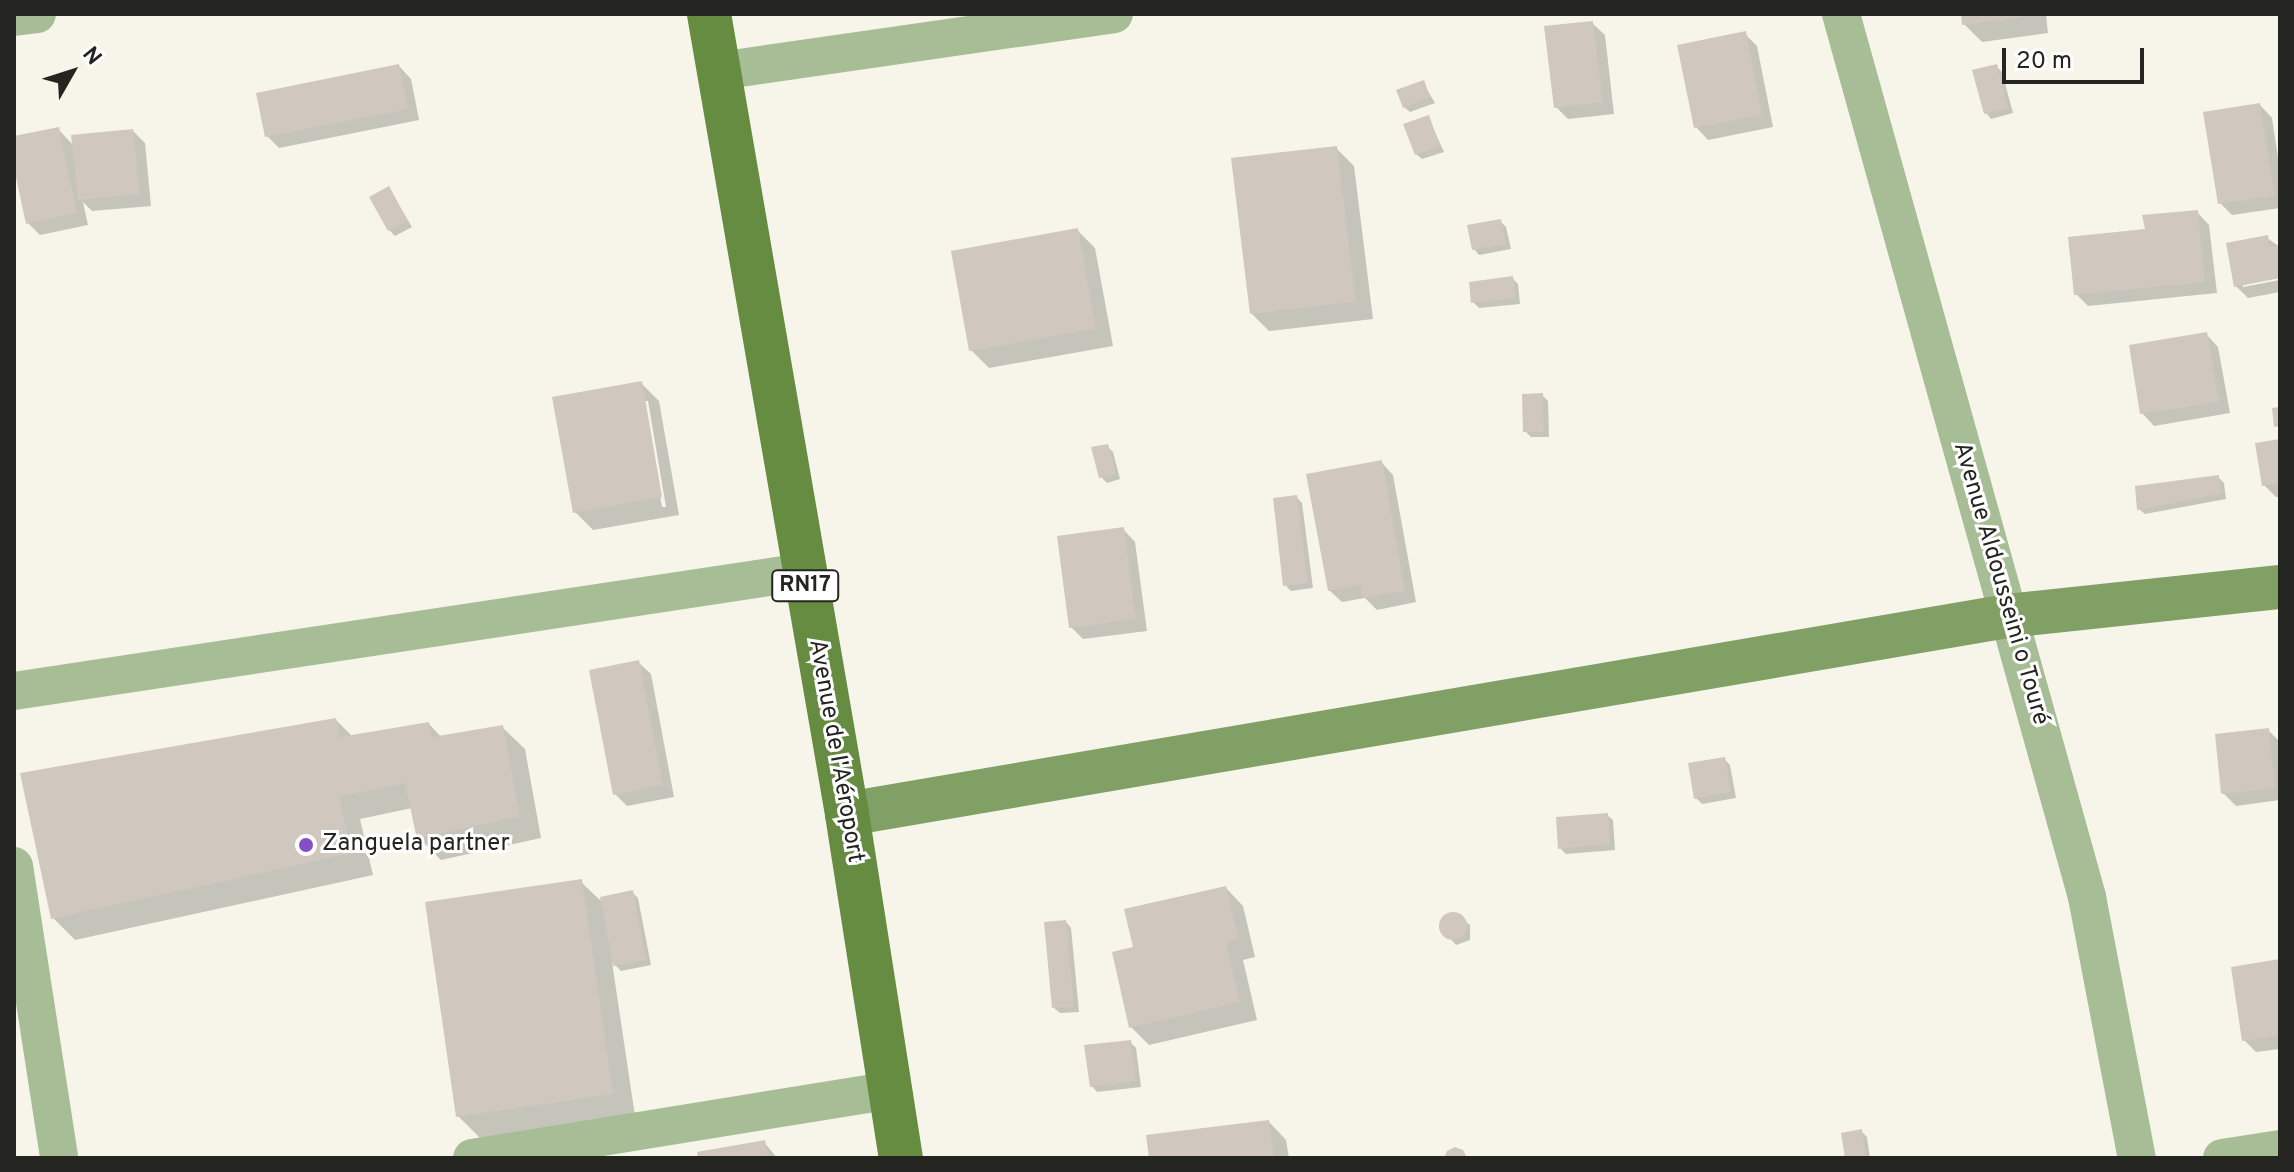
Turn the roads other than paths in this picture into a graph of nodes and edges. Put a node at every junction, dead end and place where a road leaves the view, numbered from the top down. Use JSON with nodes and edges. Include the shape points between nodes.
{"nodes":[{"id":1,"x":37,"y":14,"type":"edge"},
{"id":2,"x":709,"y":14,"type":"edge"},
{"id":3,"x":1114,"y":14,"type":"edge"},
{"id":4,"x":1841,"y":14,"type":"edge"},
{"id":5,"x":14,"y":17,"type":"edge"},
{"id":6,"x":719,"y":71,"type":"junction"},
{"id":7,"x":803,"y":572,"type":"junction"},
{"id":8,"x":2280,"y":587,"type":"edge"},
{"id":9,"x":2008,"y":616,"type":"junction"},
{"id":10,"x":14,"y":691,"type":"edge"},
{"id":11,"x":847,"y":814,"type":"junction"},
{"id":12,"x":14,"y":866,"type":"edge"},
{"id":13,"x":891,"y":1090,"type":"junction"},
{"id":14,"x":2280,"y":1149,"type":"edge"},
{"id":15,"x":59,"y":1158,"type":"edge"},
{"id":16,"x":472,"y":1158,"type":"edge"},
{"id":17,"x":901,"y":1158,"type":"edge"},
{"id":18,"x":2137,"y":1158,"type":"edge"},
{"id":19,"x":2222,"y":1158,"type":"edge"}],
"edges":[{"from":1,"to":5,"type":"street"},
{"from":2,"to":6,"type":"main road","name":"Avenue de l'Aéroport","number":"RN17"},
{"from":3,"to":6,"type":"street"},
{"from":4,"to":9,"type":"street","name":"Avenue Aldousseini o Touré"},
{"from":6,"to":7,"type":"main road","name":"Avenue de l'Aéroport","number":"RN17"},
{"from":7,"to":10,"type":"street"},
{"from":7,"to":11,"type":"main road","name":"Avenue de l'Aéroport","number":"RN17"},
{"from":8,"to":9,"type":"street"},
{"from":9,"to":11,"type":"street"},
{"from":9,"to":18,"type":"street","name":"Avenue Aldousseini o Touré","via":[[2087,897]]},
{"from":11,"to":13,"type":"main road","name":"Avenue de l'Aéroport","number":"RN17"},
{"from":12,"to":15,"type":"street"},
{"from":13,"to":16,"type":"street"},
{"from":13,"to":17,"type":"main road","name":"Avenue de l'Aéroport","number":"RN17"},
{"from":14,"to":19,"type":"street"}]}
